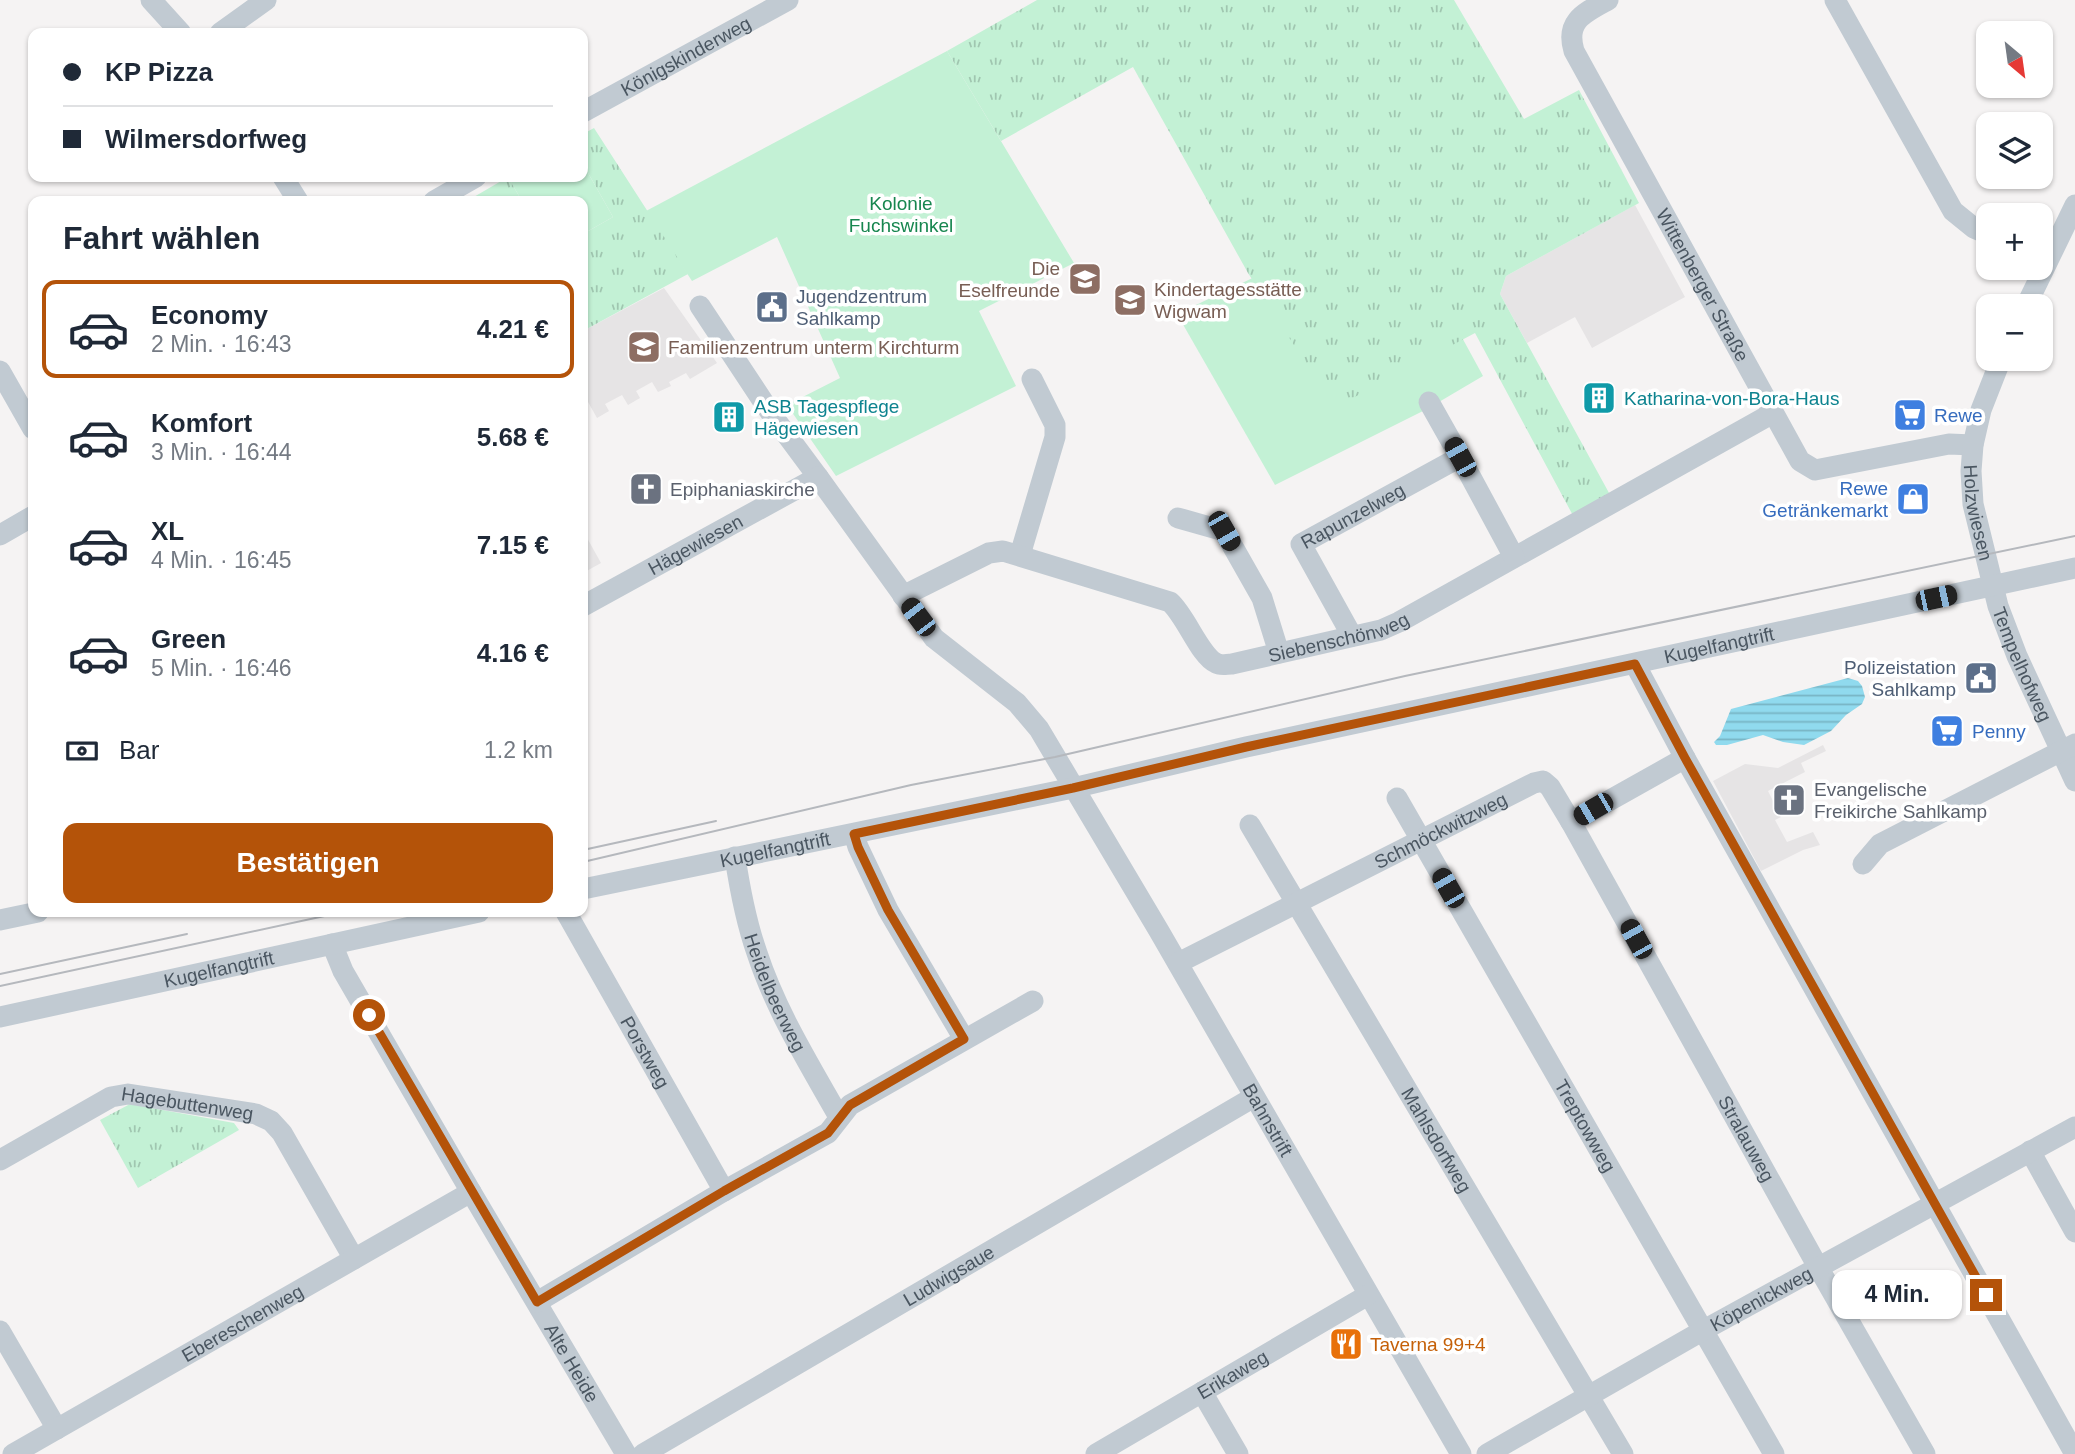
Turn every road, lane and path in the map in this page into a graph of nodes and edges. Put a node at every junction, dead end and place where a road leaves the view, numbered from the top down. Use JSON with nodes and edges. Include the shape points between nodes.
{"nodes":[{"id":1,"x":150,"y":0,"type":"edge"},
{"id":2,"x":266,"y":0,"type":"edge"},
{"id":3,"x":788,"y":0,"type":"edge"},
{"id":4,"x":1608,"y":0,"type":"edge"},
{"id":5,"x":1835,"y":0,"type":"edge"},
{"id":6,"x":176,"y":28,"type":"edge"},
{"id":7,"x":227,"y":28,"type":"edge"},
{"id":8,"x":588,"y":109,"type":"edge"},
{"id":9,"x":467,"y":182,"type":"edge"},
{"id":10,"x":443,"y":196,"type":"edge"},
{"id":11,"x":2075,"y":205,"type":"edge"},
{"id":12,"x":1976,"y":229,"type":"edge"},
{"id":13,"x":2053,"y":244,"type":"edge"},
{"id":14,"x":701,"y":306,"type":"dead end"},
{"id":15,"x":0,"y":371,"type":"edge"},
{"id":16,"x":1996,"y":371,"type":"edge"},
{"id":17,"x":1032,"y":379,"type":"dead end"},
{"id":18,"x":1429,"y":402,"type":"dead end"},
{"id":19,"x":1773,"y":413,"type":"junction"},
{"id":20,"x":28,"y":420,"type":"edge"},
{"id":21,"x":1973,"y":445,"type":"junction"},
{"id":22,"x":1460,"y":457,"type":"junction"},
{"id":23,"x":818,"y":477,"type":"junction"},
{"id":24,"x":1178,"y":518,"type":"dead end"},
{"id":25,"x":28,"y":519,"type":"edge"},
{"id":26,"x":0,"y":535,"type":"edge"},
{"id":27,"x":1020,"y":555,"type":"junction"},
{"id":28,"x":1514,"y":557,"type":"junction"},
{"id":29,"x":2075,"y":568,"type":"edge"},
{"id":30,"x":1992,"y":586,"type":"junction"},
{"id":31,"x":902,"y":596,"type":"junction"},
{"id":32,"x":588,"y":603,"type":"edge"},
{"id":33,"x":1352,"y":636,"type":"junction"},
{"id":34,"x":1279,"y":653,"type":"junction"},
{"id":35,"x":1635,"y":664,"type":"junction"},
{"id":36,"x":2068,"y":748,"type":"edge"},
{"id":37,"x":1685,"y":758,"type":"junction"},
{"id":38,"x":2075,"y":781,"type":"edge"},
{"id":39,"x":1073,"y":788,"type":"junction"},
{"id":40,"x":1397,"y":798,"type":"dead end"},
{"id":41,"x":1571,"y":822,"type":"junction"},
{"id":42,"x":1250,"y":825,"type":"dead end"},
{"id":43,"x":854,"y":834,"type":"junction"},
{"id":44,"x":1422,"y":841,"type":"junction"},
{"id":45,"x":735,"y":858,"type":"junction"},
{"id":46,"x":1863,"y":864,"type":"dead end"},
{"id":47,"x":588,"y":888,"type":"edge"},
{"id":48,"x":1297,"y":905,"type":"junction"},
{"id":49,"x":28,"y":914,"type":"edge"},
{"id":50,"x":456,"y":917,"type":"edge"},
{"id":51,"x":569,"y":917,"type":"edge"},
{"id":52,"x":0,"y":920,"type":"edge"},
{"id":53,"x":332,"y":944,"type":"junction"},
{"id":54,"x":1178,"y":963,"type":"junction"},
{"id":55,"x":1033,"y":1001,"type":"dead end"},
{"id":56,"x":0,"y":1017,"type":"edge"},
{"id":57,"x":964,"y":1039,"type":"junction"},
{"id":58,"x":1254,"y":1097,"type":"junction"},
{"id":59,"x":839,"y":1117,"type":"junction"},
{"id":60,"x":2075,"y":1127,"type":"edge"},
{"id":61,"x":2030,"y":1151,"type":"junction"},
{"id":62,"x":0,"y":1160,"type":"edge"},
{"id":63,"x":724,"y":1191,"type":"junction"},
{"id":64,"x":471,"y":1192,"type":"junction"},
{"id":65,"x":1936,"y":1205,"type":"junction"},
{"id":66,"x":2075,"y":1231,"type":"edge"},
{"id":67,"x":354,"y":1259,"type":"junction"},
{"id":68,"x":1818,"y":1268,"type":"junction"},
{"id":69,"x":1368,"y":1296,"type":"junction"},
{"id":70,"x":537,"y":1302,"type":"junction"},
{"id":71,"x":0,"y":1331,"type":"edge"},
{"id":72,"x":1702,"y":1331,"type":"junction"},
{"id":73,"x":1202,"y":1392,"type":"junction"},
{"id":74,"x":1588,"y":1396,"type":"junction"},
{"id":75,"x":57,"y":1429,"type":"junction"},
{"id":76,"x":1102,"y":1452,"type":"edge"},
{"id":77,"x":13,"y":1454,"type":"edge"},
{"id":78,"x":626,"y":1454,"type":"edge"},
{"id":79,"x":643,"y":1454,"type":"edge"},
{"id":80,"x":1238,"y":1454,"type":"edge"},
{"id":81,"x":1461,"y":1454,"type":"edge"},
{"id":82,"x":1487,"y":1454,"type":"edge"},
{"id":83,"x":1623,"y":1454,"type":"edge"},
{"id":84,"x":1774,"y":1454,"type":"edge"},
{"id":85,"x":1925,"y":1454,"type":"edge"},
{"id":86,"x":2075,"y":1454,"type":"edge"}],
"edges":[{"from":1,"to":6,"type":"street"},
{"from":2,"to":7,"type":"street"},
{"from":3,"to":8,"type":"street","name":"Königskinderweg"},
{"from":4,"to":19,"type":"street","name":"Wittenberger Straße","via":[[1575,22],[1570,38],[1574,51]]},
{"from":5,"to":12,"type":"street","via":[[1953,211]]},
{"from":9,"to":10,"type":"street"},
{"from":11,"to":13,"type":"street"},
{"from":14,"to":23,"type":"street"},
{"from":15,"to":20,"type":"street"},
{"from":16,"to":21,"type":"street","name":"Holzwiesen"},
{"from":17,"to":27,"type":"street","via":[[1055,425],[1055,437]]},
{"from":18,"to":22,"type":"street"},
{"from":19,"to":21,"type":"street","name":"Wittenberger Straße","via":[[1800,461],[1815,470],[1949,444]]},
{"from":19,"to":28,"type":"street","name":"Siebenschönweg"},
{"from":21,"to":30,"type":"street","name":"Holzwiesen","via":[[1973,504]]},
{"from":22,"to":28,"type":"street"},
{"from":22,"to":33,"type":"street","name":"Rapunzelweg","via":[[1301,544]]},
{"from":23,"to":31,"type":"street"},
{"from":23,"to":32,"type":"street","name":"Hägewiesen"},
{"from":24,"to":34,"type":"street","via":[[1224,531],[1262,598]]},
{"from":25,"to":26,"type":"street"},
{"from":27,"to":31,"type":"street","name":"Siebenschönweg","via":[[989,553]]},
{"from":27,"to":34,"type":"street","name":"Siebenschönweg","via":[[1170,601],[1181,611],[1208,658],[1219,665]]},
{"from":28,"to":33,"type":"street","name":"Siebenschönweg","via":[[1399,622]]},
{"from":29,"to":30,"type":"street","name":"Kugelfangtrift"},
{"from":30,"to":35,"type":"street","name":"Kugelfangtrift"},
{"from":30,"to":36,"type":"street","name":"Tempelhofweg","via":[[2017,656]]},
{"from":31,"to":39,"type":"street","via":[[934,638],[1030,716]]},
{"from":33,"to":34,"type":"street","name":"Siebenschönweg"},
{"from":35,"to":37,"type":"street"},
{"from":35,"to":39,"type":"street","name":"Kugelfangtrift"},
{"from":36,"to":38,"type":"street","name":"Tempelhofweg"},
{"from":36,"to":46,"type":"street","via":[[1880,844]]},
{"from":37,"to":41,"type":"street"},
{"from":37,"to":65,"type":"street"},
{"from":39,"to":43,"type":"street","name":"Kugelfangtrift"},
{"from":39,"to":54,"type":"street","name":"Bahnstrift"},
{"from":40,"to":44,"type":"street","name":"Treptowweg"},
{"from":41,"to":44,"type":"street","name":"Schmöckwitzweg","via":[[1543,781]]},
{"from":41,"to":68,"type":"street","name":"Stralauweg"},
{"from":42,"to":48,"type":"street","name":"Mahlsdorfweg"},
{"from":43,"to":45,"type":"street","name":"Kugelfangtrift"},
{"from":43,"to":57,"type":"street","via":[[888,910]]},
{"from":44,"to":48,"type":"street","name":"Schmöckwitzweg"},
{"from":44,"to":72,"type":"street","name":"Treptowweg"},
{"from":45,"to":47,"type":"street","name":"Kugelfangtrift"},
{"from":45,"to":59,"type":"street","name":"Heidelbeerweg","via":[[745,913],[773,994]]},
{"from":48,"to":54,"type":"street","name":"Schmöckwitzweg"},
{"from":48,"to":74,"type":"street","name":"Mahlsdorfweg"},
{"from":49,"to":52,"type":"street"},
{"from":50,"to":53,"type":"street","name":"Kugelfangtrift"},
{"from":51,"to":63,"type":"street","name":"Porstweg"},
{"from":53,"to":56,"type":"street","name":"Kugelfangtrift"},
{"from":53,"to":64,"type":"street","name":"Alte Heide"},
{"from":54,"to":58,"type":"street","name":"Bahnstrift"},
{"from":55,"to":57,"type":"street"},
{"from":57,"to":59,"type":"street","via":[[850,1105]]},
{"from":58,"to":69,"type":"street","name":"Bahnstrift"},
{"from":58,"to":79,"type":"street","name":"Ludwigsaue"},
{"from":59,"to":63,"type":"street","via":[[828,1133]]},
{"from":60,"to":61,"type":"street","name":"Köpenickweg"},
{"from":61,"to":65,"type":"street","name":"Köpenickweg"},
{"from":61,"to":66,"type":"street"},
{"from":62,"to":67,"type":"street","name":"Hagebuttenweg","via":[[111,1097],[128,1094],[256,1114],[282,1133]]},
{"from":63,"to":70,"type":"street"},
{"from":64,"to":67,"type":"street","name":"Ebereschenweg"},
{"from":64,"to":70,"type":"street","name":"Alte Heide"},
{"from":65,"to":68,"type":"street","name":"Köpenickweg"},
{"from":65,"to":86,"type":"street"},
{"from":67,"to":75,"type":"street","name":"Ebereschenweg"},
{"from":68,"to":72,"type":"street","name":"Köpenickweg"},
{"from":68,"to":85,"type":"street","name":"Stralauweg"},
{"from":69,"to":73,"type":"street","name":"Erikaweg"},
{"from":69,"to":81,"type":"street","name":"Bahnstrift"},
{"from":70,"to":78,"type":"street","name":"Alte Heide"},
{"from":71,"to":75,"type":"street"},
{"from":72,"to":74,"type":"street","name":"Köpenickweg"},
{"from":72,"to":84,"type":"street","name":"Treptowweg"},
{"from":73,"to":76,"type":"street","name":"Erikaweg"},
{"from":73,"to":80,"type":"street"},
{"from":74,"to":82,"type":"street","name":"Köpenickweg"},
{"from":74,"to":83,"type":"street","name":"Mahlsdorfweg"},
{"from":75,"to":77,"type":"street","name":"Ebereschenweg"}]}
